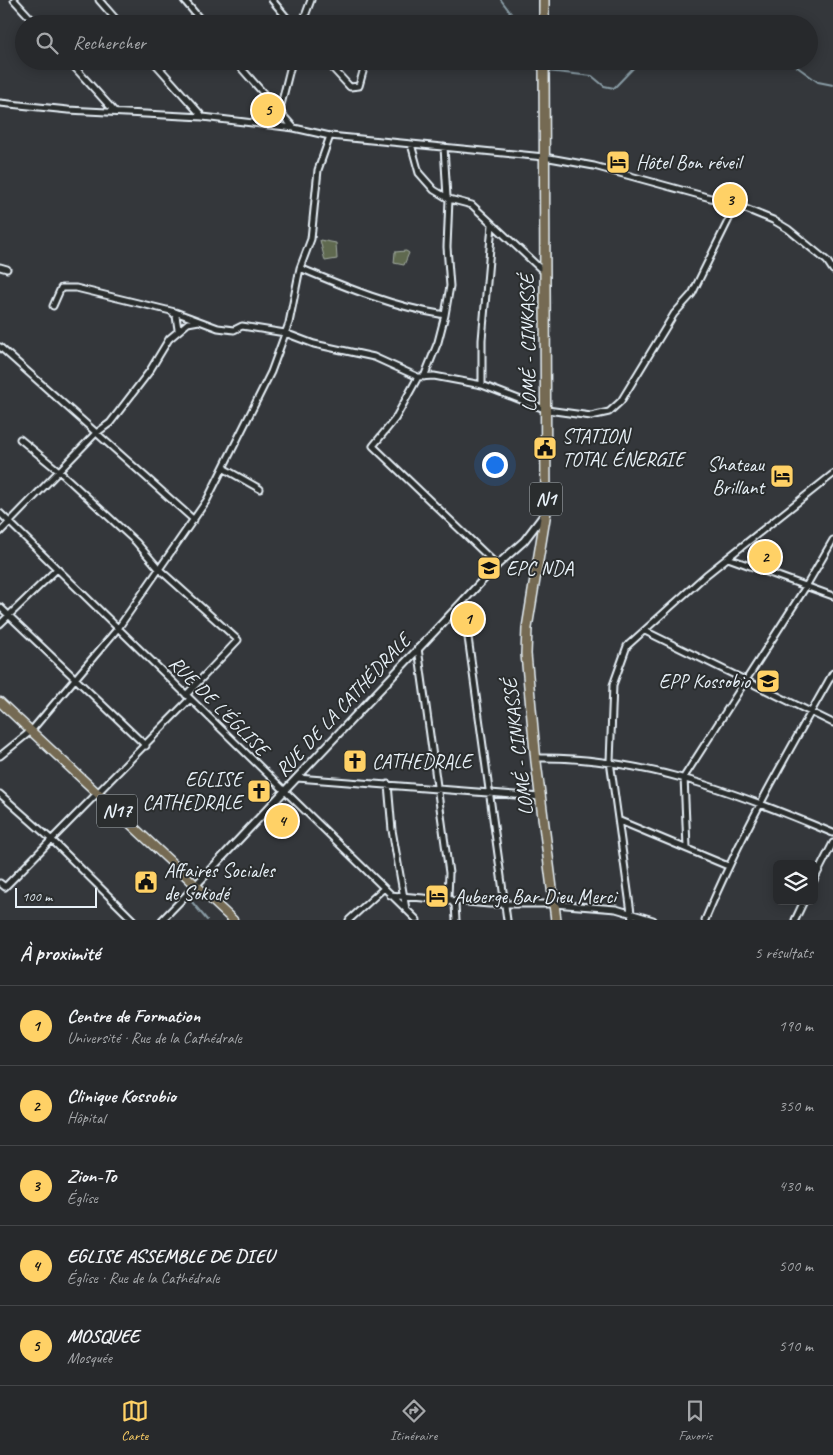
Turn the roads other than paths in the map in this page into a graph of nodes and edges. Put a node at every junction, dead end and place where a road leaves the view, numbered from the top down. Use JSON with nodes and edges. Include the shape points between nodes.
{"nodes":[{"id":1,"x":14,"y":0,"type":"edge"},
{"id":2,"x":99,"y":0,"type":"edge"},
{"id":3,"x":184,"y":0,"type":"edge"},
{"id":4,"x":272,"y":0,"type":"edge"},
{"id":5,"x":311,"y":0,"type":"edge"},
{"id":6,"x":544,"y":0,"type":"edge"},
{"id":7,"x":28,"y":15,"type":"edge"},
{"id":8,"x":112,"y":15,"type":"edge"},
{"id":9,"x":196,"y":15,"type":"edge"},
{"id":10,"x":284,"y":15,"type":"edge"},
{"id":11,"x":305,"y":15,"type":"edge"},
{"id":12,"x":544,"y":15,"type":"edge"},
{"id":13,"x":77,"y":70,"type":"edge"},
{"id":14,"x":161,"y":70,"type":"edge"},
{"id":15,"x":243,"y":70,"type":"edge"},
{"id":16,"x":290,"y":70,"type":"edge"},
{"id":17,"x":334,"y":70,"type":"edge"},
{"id":18,"x":363,"y":70,"type":"edge"},
{"id":19,"x":544,"y":70,"type":"edge"},
{"id":20,"x":0,"y":103,"type":"edge"},
{"id":21,"x":114,"y":112,"type":"junction"},
{"id":22,"x":279,"y":113,"type":"junction"},
{"id":23,"x":203,"y":118,"type":"junction"},
{"id":24,"x":294,"y":128,"type":"junction"},
{"id":25,"x":330,"y":136,"type":"junction"},
{"id":26,"x":411,"y":144,"type":"junction"},
{"id":27,"x":444,"y":147,"type":"junction"},
{"id":28,"x":544,"y":158,"type":"junction"},
{"id":29,"x":448,"y":198,"type":"junction"},
{"id":30,"x":736,"y":205,"type":"junction"},
{"id":31,"x":492,"y":226,"type":"junction"},
{"id":32,"x":0,"y":267,"type":"edge"},
{"id":33,"x":300,"y":268,"type":"junction"},
{"id":34,"x":7,"y":269,"type":"dead end"},
{"id":35,"x":833,"y":270,"type":"edge"},
{"id":36,"x":544,"y":272,"type":"junction"},
{"id":37,"x":54,"y":306,"type":"dead end"},
{"id":38,"x":171,"y":310,"type":"junction"},
{"id":39,"x":445,"y":315,"type":"junction"},
{"id":40,"x":201,"y":321,"type":"junction"},
{"id":41,"x":178,"y":329,"type":"junction"},
{"id":42,"x":285,"y":333,"type":"junction"},
{"id":43,"x":0,"y":347,"type":"edge"},
{"id":44,"x":421,"y":377,"type":"junction"},
{"id":45,"x":482,"y":385,"type":"junction"},
{"id":46,"x":547,"y":410,"type":"junction"},
{"id":47,"x":95,"y":434,"type":"junction"},
{"id":48,"x":20,"y":439,"type":"dead end"},
{"id":49,"x":223,"y":468,"type":"junction"},
{"id":50,"x":60,"y":472,"type":"junction"},
{"id":51,"x":833,"y":474,"type":"edge"},
{"id":52,"x":260,"y":489,"type":"dead end"},
{"id":53,"x":546,"y":512,"type":"junction"},
{"id":54,"x":0,"y":514,"type":"edge"},
{"id":55,"x":194,"y":520,"type":"junction"},
{"id":56,"x":10,"y":523,"type":"junction"},
{"id":57,"x":0,"y":532,"type":"edge"},
{"id":58,"x":833,"y":540,"type":"edge"},
{"id":59,"x":728,"y":558,"type":"junction"},
{"id":60,"x":497,"y":565,"type":"junction"},
{"id":61,"x":57,"y":569,"type":"junction"},
{"id":62,"x":160,"y":570,"type":"junction"},
{"id":63,"x":806,"y":588,"type":"junction"},
{"id":64,"x":833,"y":596,"type":"edge"},
{"id":65,"x":463,"y":601,"type":"junction"},
{"id":66,"x":0,"y":607,"type":"edge"},
{"id":67,"x":9,"y":615,"type":"junction"},
{"id":68,"x":0,"y":624,"type":"edge"},
{"id":69,"x":118,"y":627,"type":"junction"},
{"id":70,"x":645,"y":631,"type":"junction"},
{"id":71,"x":418,"y":648,"type":"junction"},
{"id":72,"x":833,"y":673,"type":"edge"},
{"id":73,"x":76,"y":679,"type":"junction"},
{"id":74,"x":747,"y":681,"type":"junction"},
{"id":75,"x":188,"y":697,"type":"junction"},
{"id":76,"x":0,"y":702,"type":"edge"},
{"id":77,"x":810,"y":713,"type":"junction"},
{"id":78,"x":833,"y":723,"type":"edge"},
{"id":79,"x":31,"y":731,"type":"junction"},
{"id":80,"x":146,"y":746,"type":"junction"},
{"id":81,"x":0,"y":756,"type":"edge"},
{"id":82,"x":536,"y":758,"type":"junction"},
{"id":83,"x":610,"y":761,"type":"junction"},
{"id":84,"x":684,"y":777,"type":"junction"},
{"id":85,"x":297,"y":778,"type":"junction"},
{"id":86,"x":388,"y":784,"type":"junction"},
{"id":87,"x":436,"y":788,"type":"junction"},
{"id":88,"x":284,"y":792,"type":"junction"},
{"id":89,"x":489,"y":792,"type":"junction"},
{"id":90,"x":97,"y":793,"type":"junction"},
{"id":91,"x":0,"y":794,"type":"edge"},
{"id":92,"x":542,"y":797,"type":"junction"},
{"id":93,"x":760,"y":802,"type":"junction"},
{"id":94,"x":620,"y":821,"type":"junction"},
{"id":95,"x":833,"y":833,"type":"edge"},
{"id":96,"x":53,"y":841,"type":"junction"},
{"id":97,"x":833,"y":843,"type":"edge"},
{"id":98,"x":687,"y":847,"type":"junction"},
{"id":99,"x":728,"y":866,"type":"junction"},
{"id":100,"x":818,"y":872,"type":"edge"},
{"id":101,"x":0,"y":883,"type":"edge"},
{"id":102,"x":197,"y":884,"type":"junction"},
{"id":103,"x":383,"y":889,"type":"junction"},
{"id":104,"x":390,"y":895,"type":"junction"},
{"id":105,"x":404,"y":896,"type":"junction"},
{"id":106,"x":451,"y":902,"type":"junction"},
{"id":107,"x":505,"y":904,"type":"junction"},
{"id":108,"x":554,"y":904,"type":"junction"},
{"id":109,"x":802,"y":905,"type":"edge"},
{"id":110,"x":406,"y":910,"type":"junction"},
{"id":111,"x":631,"y":912,"type":"junction"},
{"id":112,"x":133,"y":920,"type":"edge"},
{"id":113,"x":162,"y":920,"type":"edge"},
{"id":114,"x":233,"y":920,"type":"edge"},
{"id":115,"x":348,"y":920,"type":"edge"},
{"id":116,"x":417,"y":920,"type":"edge"},
{"id":117,"x":456,"y":920,"type":"edge"},
{"id":118,"x":507,"y":920,"type":"edge"},
{"id":119,"x":556,"y":920,"type":"edge"},
{"id":120,"x":632,"y":920,"type":"edge"},
{"id":121,"x":653,"y":920,"type":"edge"},
{"id":122,"x":705,"y":920,"type":"edge"},
{"id":123,"x":795,"y":920,"type":"edge"}],
"edges":[{"from":1,"to":7,"type":"street"},
{"from":2,"to":8,"type":"street"},
{"from":3,"to":9,"type":"street"},
{"from":4,"to":10,"type":"street"},
{"from":5,"to":11,"type":"street"},
{"from":6,"to":12,"type":"highway"},
{"from":13,"to":21,"type":"street"},
{"from":14,"to":23,"type":"street"},
{"from":15,"to":22,"type":"street"},
{"from":16,"to":22,"type":"street"},
{"from":17,"to":18,"type":"street","via":[[350,87],[359,86]]},
{"from":19,"to":28,"type":"highway","name":"LOMÉ - CINKASSÉ","number":"N1"},
{"from":20,"to":21,"type":"street"},
{"from":21,"to":23,"type":"street"},
{"from":22,"to":24,"type":"street"},
{"from":23,"to":24,"type":"street"},
{"from":24,"to":25,"type":"street"},
{"from":25,"to":26,"type":"street"},
{"from":25,"to":33,"type":"street","via":[[318,170],[311,239]]},
{"from":26,"to":27,"type":"street"},
{"from":26,"to":29,"type":"street","via":[[419,173],[434,190]]},
{"from":27,"to":28,"type":"street"},
{"from":27,"to":29,"type":"street"},
{"from":28,"to":30,"type":"street","via":[[607,169]]},
{"from":28,"to":36,"type":"highway","name":"LOMÉ - CINKASSÉ","number":"N1"},
{"from":29,"to":31,"type":"street","via":[[472,205]]},
{"from":29,"to":39,"type":"street","via":[[450,286]]},
{"from":30,"to":35,"type":"street","via":[[788,229],[827,261]]},
{"from":30,"to":46,"type":"street","via":[[692,294],[674,314],[621,401],[609,412],[591,416]]},
{"from":31,"to":36,"type":"street"},
{"from":31,"to":45,"type":"street","via":[[482,340]]},
{"from":32,"to":34,"type":"street"},
{"from":33,"to":39,"type":"street","via":[[346,288],[414,310]]},
{"from":33,"to":42,"type":"street"},
{"from":36,"to":46,"type":"highway","name":"LOMÉ - CINKASSÉ","number":"N1"},
{"from":37,"to":38,"type":"street","via":[[58,292],[68,286]]},
{"from":38,"to":40,"type":"street"},
{"from":38,"to":41,"type":"street","via":[[176,316]]},
{"from":39,"to":44,"type":"street","via":[[438,342]]},
{"from":40,"to":41,"type":"street","via":[[188,322]]},
{"from":40,"to":42,"type":"street","via":[[218,328],[234,330],[242,326]]},
{"from":41,"to":47,"type":"street","via":[[110,423]]},
{"from":42,"to":44,"type":"street","via":[[314,344],[374,356]]},
{"from":42,"to":49,"type":"street","via":[[271,372]]},
{"from":43,"to":47,"type":"street"},
{"from":44,"to":45,"type":"street","via":[[434,376]]},
{"from":44,"to":60,"type":"street","via":[[395,419],[373,446]]},
{"from":45,"to":46,"type":"street"},
{"from":46,"to":53,"type":"highway","name":"LOMÉ - CINKASSÉ","number":"N1"},
{"from":47,"to":50,"type":"street"},
{"from":47,"to":55,"type":"street"},
{"from":48,"to":50,"type":"street"},
{"from":49,"to":52,"type":"street"},
{"from":49,"to":55,"type":"street"},
{"from":50,"to":56,"type":"street"},
{"from":50,"to":62,"type":"street","via":[[136,542]]},
{"from":51,"to":59,"type":"street"},
{"from":53,"to":60,"type":"street","name":"RUE DE LA CATHÉDRALE","via":[[524,541]]},
{"from":53,"to":82,"type":"highway","name":"LOMÉ - CINKASSÉ","number":"N1","via":[[526,642]]},
{"from":54,"to":56,"type":"street","name":"RUE DE L'ÉGLISE"},
{"from":55,"to":62,"type":"street"},
{"from":56,"to":57,"type":"street"},
{"from":56,"to":61,"type":"street","name":"RUE DE L'ÉGLISE"},
{"from":58,"to":63,"type":"street"},
{"from":59,"to":63,"type":"street"},
{"from":59,"to":70,"type":"street"},
{"from":60,"to":65,"type":"street","name":"RUE DE LA CATHÉDRALE"},
{"from":61,"to":67,"type":"street"},
{"from":61,"to":69,"type":"street","name":"RUE DE L'ÉGLISE"},
{"from":62,"to":69,"type":"street"},
{"from":62,"to":75,"type":"street","via":[[238,640]]},
{"from":63,"to":64,"type":"street"},
{"from":63,"to":74,"type":"street"},
{"from":65,"to":71,"type":"street","name":"RUE DE LA CATHÉDRALE"},
{"from":65,"to":89,"type":"street"},
{"from":66,"to":67,"type":"street"},
{"from":67,"to":68,"type":"street"},
{"from":67,"to":73,"type":"street"},
{"from":69,"to":73,"type":"street"},
{"from":69,"to":75,"type":"street","name":"RUE DE L'ÉGLISE"},
{"from":70,"to":74,"type":"street"},
{"from":70,"to":83,"type":"street","via":[[628,646],[613,685]]},
{"from":71,"to":85,"type":"street","name":"RUE DE LA CATHÉDRALE"},
{"from":71,"to":87,"type":"street"},
{"from":72,"to":77,"type":"street"},
{"from":73,"to":79,"type":"street"},
{"from":73,"to":80,"type":"street"},
{"from":74,"to":77,"type":"street"},
{"from":74,"to":84,"type":"street"},
{"from":75,"to":80,"type":"street"},
{"from":75,"to":88,"type":"street","name":"RUE DE L'ÉGLISE"},
{"from":76,"to":79,"type":"main road","number":"N17"},
{"from":77,"to":78,"type":"street"},
{"from":77,"to":93,"type":"street"},
{"from":79,"to":81,"type":"street"},
{"from":79,"to":90,"type":"main road","number":"N17"},
{"from":80,"to":90,"type":"street"},
{"from":82,"to":83,"type":"street","via":[[575,757]]},
{"from":82,"to":92,"type":"highway","name":"LOMÉ - CINKASSÉ","number":"N1"},
{"from":83,"to":84,"type":"street"},
{"from":83,"to":94,"type":"street"},
{"from":84,"to":93,"type":"street"},
{"from":84,"to":98,"type":"street"},
{"from":85,"to":86,"type":"street"},
{"from":85,"to":88,"type":"street","name":"RUE DE LA CATHÉDRALE"},
{"from":86,"to":87,"type":"street"},
{"from":86,"to":105,"type":"street","via":[[392,830]]},
{"from":87,"to":89,"type":"street"},
{"from":87,"to":106,"type":"street"},
{"from":88,"to":102,"type":"street","name":"RUE DE LA CATHÉDRALE"},
{"from":88,"to":103,"type":"street","name":"RUE DE L'ÉGLISE"},
{"from":89,"to":92,"type":"street"},
{"from":89,"to":107,"type":"street"},
{"from":90,"to":96,"type":"street"},
{"from":90,"to":102,"type":"main road","number":"N17"},
{"from":91,"to":96,"type":"street"},
{"from":92,"to":108,"type":"highway","name":"LOMÉ - CINKASSÉ","number":"N1"},
{"from":93,"to":95,"type":"street"},
{"from":93,"to":99,"type":"street"},
{"from":94,"to":98,"type":"street"},
{"from":94,"to":111,"type":"street"},
{"from":96,"to":101,"type":"street","via":[[5,887]]},
{"from":96,"to":112,"type":"street"},
{"from":97,"to":100,"type":"street"},
{"from":98,"to":99,"type":"street"},
{"from":99,"to":122,"type":"street"},
{"from":102,"to":113,"type":"street","name":"RUE DE LA CATHÉDRALE"},
{"from":102,"to":114,"type":"main road","number":"N17"},
{"from":103,"to":104,"type":"street","name":"RUE DE L'ÉGLISE"},
{"from":103,"to":115,"type":"street"},
{"from":104,"to":105,"type":"street"},
{"from":104,"to":110,"type":"street","name":"RUE DE L'ÉGLISE"},
{"from":105,"to":106,"type":"street"},
{"from":105,"to":110,"type":"street"},
{"from":106,"to":107,"type":"street"},
{"from":106,"to":117,"type":"street","via":[[455,905]]},
{"from":107,"to":108,"type":"street"},
{"from":107,"to":118,"type":"street"},
{"from":108,"to":111,"type":"street"},
{"from":108,"to":119,"type":"highway","name":"LOMÉ - CINKASSÉ","number":"N1"},
{"from":109,"to":123,"type":"street"},
{"from":110,"to":116,"type":"street","name":"RUE DE L'ÉGLISE"},
{"from":111,"to":120,"type":"street"},
{"from":111,"to":121,"type":"street"}]}
